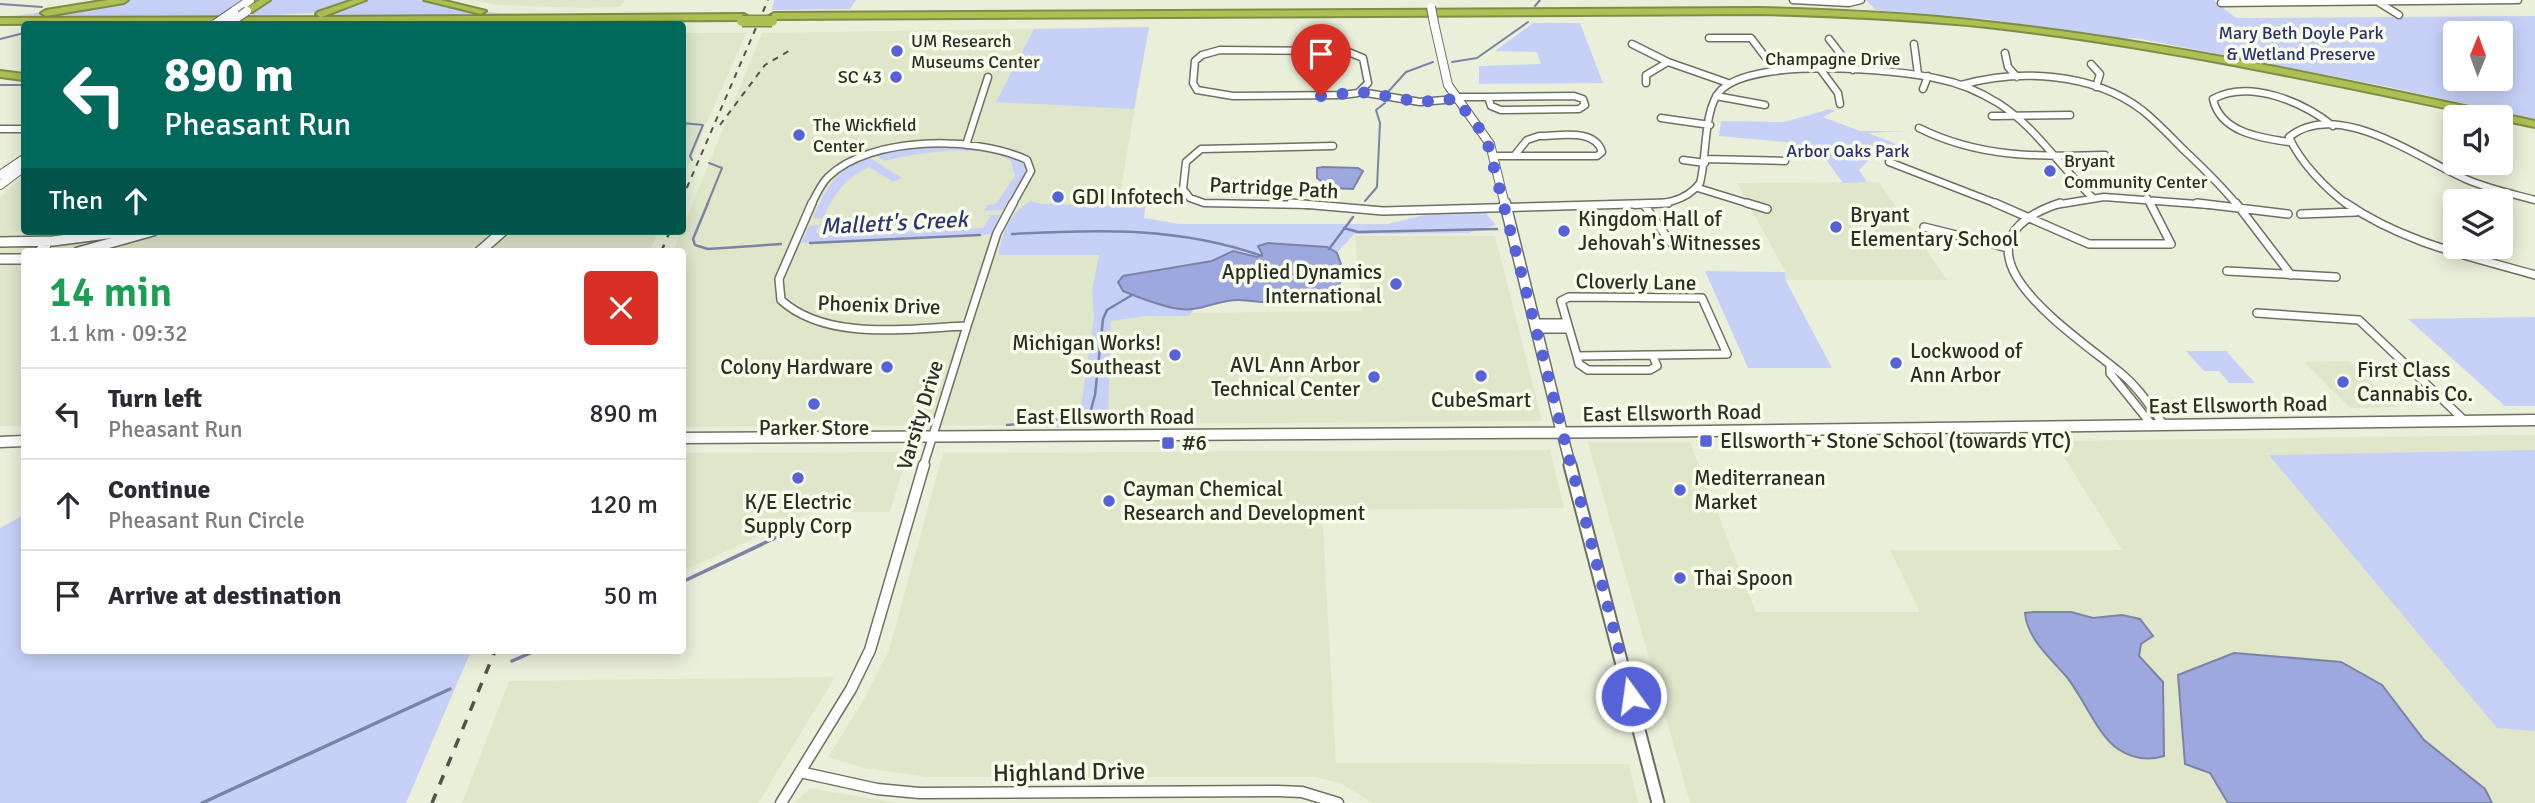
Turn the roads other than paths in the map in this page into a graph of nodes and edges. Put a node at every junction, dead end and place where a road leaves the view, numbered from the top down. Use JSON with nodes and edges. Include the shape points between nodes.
{"nodes":[{"id":1,"x":124,"y":0,"type":"edge"},
{"id":2,"x":265,"y":0,"type":"edge"},
{"id":3,"x":362,"y":0,"type":"edge"},
{"id":4,"x":428,"y":0,"type":"edge"},
{"id":5,"x":1793,"y":0,"type":"edge"},
{"id":6,"x":1861,"y":0,"type":"edge"},
{"id":7,"x":2518,"y":0,"type":"edge"},
{"id":8,"x":2253,"y":1,"type":"edge"},
{"id":9,"x":2378,"y":2,"type":"junction"},
{"id":10,"x":1430,"y":3,"type":"edge"},
{"id":11,"x":2221,"y":3,"type":"dead end"},
{"id":12,"x":249,"y":7,"type":"edge"},
{"id":13,"x":2399,"y":15,"type":"dead end"},
{"id":14,"x":636,"y":17,"type":"junction"},
{"id":15,"x":743,"y":19,"type":"junction"},
{"id":16,"x":773,"y":19,"type":"junction"},
{"id":17,"x":0,"y":21,"type":"edge"},
{"id":18,"x":97,"y":21,"type":"junction"},
{"id":19,"x":219,"y":21,"type":"edge"},
{"id":20,"x":232,"y":21,"type":"edge"},
{"id":21,"x":686,"y":22,"type":"edge"},
{"id":22,"x":21,"y":25,"type":"edge"},
{"id":23,"x":1709,"y":38,"type":"dead end"},
{"id":24,"x":1829,"y":39,"type":"dead end"},
{"id":25,"x":1632,"y":44,"type":"dead end"},
{"id":26,"x":1914,"y":44,"type":"dead end"},
{"id":27,"x":2005,"y":53,"type":"dead end"},
{"id":28,"x":1668,"y":62,"type":"junction"},
{"id":29,"x":2091,"y":64,"type":"dead end"},
{"id":30,"x":1821,"y":70,"type":"junction"},
{"id":31,"x":1853,"y":70,"type":"junction"},
{"id":32,"x":1776,"y":71,"type":"junction"},
{"id":33,"x":0,"y":74,"type":"edge"},
{"id":34,"x":1918,"y":74,"type":"junction"},
{"id":35,"x":1928,"y":76,"type":"junction"},
{"id":36,"x":21,"y":77,"type":"edge"},
{"id":37,"x":988,"y":77,"type":"dead end"},
{"id":38,"x":2017,"y":77,"type":"junction"},
{"id":39,"x":1646,"y":83,"type":"dead end"},
{"id":40,"x":1728,"y":83,"type":"junction"},
{"id":41,"x":1961,"y":85,"type":"junction"},
{"id":42,"x":2096,"y":87,"type":"junction"},
{"id":43,"x":1923,"y":89,"type":"dead end"},
{"id":44,"x":1361,"y":92,"type":"junction"},
{"id":45,"x":1488,"y":96,"type":"junction"},
{"id":46,"x":1716,"y":96,"type":"junction"},
{"id":47,"x":1454,"y":97,"type":"junction"},
{"id":48,"x":1840,"y":104,"type":"dead end"},
{"id":49,"x":1765,"y":105,"type":"dead end"},
{"id":50,"x":2443,"y":110,"type":"edge"},
{"id":51,"x":2015,"y":115,"type":"junction"},
{"id":52,"x":1992,"y":116,"type":"dead end"},
{"id":53,"x":2070,"y":116,"type":"dead end"},
{"id":54,"x":1661,"y":118,"type":"dead end"},
{"id":55,"x":2513,"y":124,"type":"edge"},
{"id":56,"x":1710,"y":125,"type":"junction"},
{"id":57,"x":2333,"y":126,"type":"junction"},
{"id":58,"x":2535,"y":127,"type":"edge"},
{"id":59,"x":1919,"y":128,"type":"dead end"},
{"id":60,"x":0,"y":129,"type":"edge"},
{"id":61,"x":21,"y":129,"type":"edge"},
{"id":62,"x":2289,"y":142,"type":"junction"},
{"id":63,"x":965,"y":145,"type":"junction"},
{"id":64,"x":1333,"y":146,"type":"dead end"},
{"id":65,"x":2105,"y":155,"type":"dead end"},
{"id":66,"x":1493,"y":156,"type":"junction"},
{"id":67,"x":1514,"y":156,"type":"junction"},
{"id":68,"x":2052,"y":157,"type":"junction"},
{"id":69,"x":1684,"y":160,"type":"dead end"},
{"id":70,"x":21,"y":161,"type":"edge"},
{"id":71,"x":1705,"y":161,"type":"junction"},
{"id":72,"x":1786,"y":161,"type":"dead end"},
{"id":73,"x":1889,"y":162,"type":"dead end"},
{"id":74,"x":21,"y":169,"type":"edge"},
{"id":75,"x":0,"y":175,"type":"edge"},
{"id":76,"x":0,"y":185,"type":"edge"},
{"id":77,"x":1698,"y":188,"type":"junction"},
{"id":78,"x":2092,"y":197,"type":"junction"},
{"id":79,"x":2147,"y":198,"type":"junction"},
{"id":80,"x":2535,"y":200,"type":"edge"},
{"id":81,"x":1645,"y":206,"type":"junction"},
{"id":82,"x":1507,"y":208,"type":"junction"},
{"id":83,"x":1767,"y":209,"type":"dead end"},
{"id":84,"x":2238,"y":209,"type":"junction"},
{"id":85,"x":2356,"y":212,"type":"junction"},
{"id":86,"x":2288,"y":214,"type":"dead end"},
{"id":87,"x":2301,"y":214,"type":"dead end"},
{"id":88,"x":2029,"y":216,"type":"junction"},
{"id":89,"x":1924,"y":227,"type":"dead end"},
{"id":90,"x":106,"y":235,"type":"edge"},
{"id":91,"x":139,"y":235,"type":"edge"},
{"id":92,"x":498,"y":235,"type":"edge"},
{"id":93,"x":82,"y":239,"type":"junction"},
{"id":94,"x":0,"y":242,"type":"edge"},
{"id":95,"x":43,"y":242,"type":"junction"},
{"id":96,"x":1722,"y":243,"type":"dead end"},
{"id":97,"x":43,"y":248,"type":"edge"},
{"id":98,"x":79,"y":248,"type":"edge"},
{"id":99,"x":91,"y":248,"type":"edge"},
{"id":100,"x":484,"y":248,"type":"edge"},
{"id":101,"x":2008,"y":248,"type":"junction"},
{"id":102,"x":21,"y":258,"type":"edge"},
{"id":103,"x":0,"y":259,"type":"edge"},
{"id":104,"x":2227,"y":271,"type":"dead end"},
{"id":105,"x":2291,"y":275,"type":"junction"},
{"id":106,"x":2535,"y":275,"type":"edge"},
{"id":107,"x":2336,"y":277,"type":"dead end"},
{"id":108,"x":2257,"y":313,"type":"dead end"},
{"id":109,"x":968,"y":326,"type":"junction"},
{"id":110,"x":1536,"y":326,"type":"junction"},
{"id":111,"x":1568,"y":326,"type":"junction"},
{"id":112,"x":1577,"y":356,"type":"junction"},
{"id":113,"x":1653,"y":356,"type":"junction"},
{"id":114,"x":2110,"y":366,"type":"junction"},
{"id":115,"x":2535,"y":420,"type":"edge"},
{"id":116,"x":2465,"y":421,"type":"junction"},
{"id":117,"x":2152,"y":425,"type":"junction"},
{"id":118,"x":2164,"y":425,"type":"junction"},
{"id":119,"x":1562,"y":433,"type":"junction"},
{"id":120,"x":932,"y":436,"type":"junction"},
{"id":121,"x":686,"y":438,"type":"edge"},
{"id":122,"x":0,"y":442,"type":"edge"},
{"id":123,"x":21,"y":442,"type":"edge"},
{"id":124,"x":800,"y":772,"type":"junction"},
{"id":125,"x":781,"y":803,"type":"edge"},
{"id":126,"x":1338,"y":803,"type":"edge"},
{"id":127,"x":1658,"y":803,"type":"edge"}],
"edges":[{"from":1,"to":17,"type":"highway"},
{"from":2,"to":12,"type":"highway"},
{"from":3,"to":18,"type":"highway","via":[[329,12],[298,16]]},
{"from":4,"to":14,"type":"highway","via":[[492,12]]},
{"from":5,"to":6,"type":"street"},
{"from":7,"to":9,"type":"street"},
{"from":8,"to":9,"type":"street"},
{"from":8,"to":11,"type":"street"},
{"from":9,"to":13,"type":"street"},
{"from":10,"to":47,"type":"main road","bridge":true,"via":[[1445,78]]},
{"from":12,"to":19,"type":"main road","bridge":true},
{"from":12,"to":20,"type":"main road","bridge":true},
{"from":14,"to":15,"type":"highway"},
{"from":14,"to":18,"type":"highway"},
{"from":15,"to":16,"type":"highway","bridge":true},
{"from":15,"to":21,"type":"highway"},
{"from":16,"to":50,"type":"highway","via":[[1696,15],[1875,20],[2120,47]]},
{"from":16,"to":58,"type":"highway","via":[[1759,10],[1860,14],[2017,28],[2149,47]]},
{"from":17,"to":18,"type":"highway"},
{"from":17,"to":22,"type":"highway"},
{"from":23,"to":32,"type":"street","via":[[1751,38]]},
{"from":24,"to":31,"type":"street"},
{"from":25,"to":28,"type":"street"},
{"from":26,"to":34,"type":"street"},
{"from":27,"to":38,"type":"street","via":[[2008,67]]},
{"from":28,"to":39,"type":"street","via":[[1646,75]]},
{"from":28,"to":40,"type":"street"},
{"from":29,"to":42,"type":"street","via":[[2100,74]]},
{"from":30,"to":31,"type":"street","name":"Champagne Drive"},
{"from":30,"to":32,"type":"street","name":"Champagne Drive"},
{"from":30,"to":48,"type":"street","via":[[1838,93]]},
{"from":31,"to":34,"type":"street","name":"Champagne Drive"},
{"from":32,"to":40,"type":"street","name":"Champagne Drive"},
{"from":33,"to":36,"type":"highway"},
{"from":34,"to":35,"type":"street","name":"Champagne Drive"},
{"from":35,"to":41,"type":"street","name":"Champagne Drive"},
{"from":35,"to":43,"type":"street"},
{"from":37,"to":63,"type":"street"},
{"from":38,"to":41,"type":"street"},
{"from":38,"to":42,"type":"street"},
{"from":40,"to":46,"type":"street"},
{"from":41,"to":51,"type":"street","name":"Champagne Drive"},
{"from":42,"to":84,"type":"street","via":[[2142,110],[2216,179]]},
{"from":44,"to":44,"type":"street","via":[[1342,96],[1216,95],[1194,86],[1195,61],[1227,50],[1346,51],[1366,63],[1368,83]]},
{"from":44,"to":47,"type":"street","via":[[1413,100]]},
{"from":45,"to":45,"type":"street","via":[[1491,106],[1501,110],[1574,110],[1585,105],[1574,96]]},
{"from":45,"to":47,"type":"street"},
{"from":46,"to":49,"type":"street"},
{"from":46,"to":56,"type":"street"},
{"from":47,"to":66,"type":"main road","via":[[1483,131]]},
{"from":51,"to":52,"type":"street"},
{"from":51,"to":53,"type":"street"},
{"from":51,"to":68,"type":"street","name":"Champagne Drive"},
{"from":54,"to":56,"type":"street"},
{"from":55,"to":58,"type":"highway"},
{"from":56,"to":71,"type":"street"},
{"from":57,"to":62,"type":"street","via":[[2298,129],[2288,137]]},
{"from":57,"to":62,"type":"street","via":[[2308,108],[2269,96],[2232,92],[2213,99],[2216,111],[2230,124]]},
{"from":57,"to":80,"type":"street","via":[[2387,138],[2470,181]]},
{"from":59,"to":68,"type":"street","via":[[1978,151]]},
{"from":60,"to":61,"type":"street"},
{"from":62,"to":85,"type":"street"},
{"from":63,"to":109,"type":"street","name":"Varsity Drive","via":[[1006,148],[1027,160],[1031,171],[1002,223]]},
{"from":63,"to":109,"type":"street","name":"Phoenix Drive","via":[[894,147],[838,168],[825,181],[777,286],[786,307],[815,322]]},
{"from":64,"to":82,"type":"street","name":"Partridge Path","via":[[1201,149],[1186,162],[1183,189],[1190,198],[1204,202],[1383,211]]},
{"from":65,"to":68,"type":"street"},
{"from":66,"to":67,"type":"street"},
{"from":66,"to":82,"type":"main road"},
{"from":67,"to":67,"type":"street","via":[[1597,156],[1602,152],[1591,136],[1539,136],[1527,140]]},
{"from":68,"to":78,"type":"street","name":"Champagne Drive"},
{"from":69,"to":71,"type":"street"},
{"from":70,"to":75,"type":"main road"},
{"from":71,"to":72,"type":"street"},
{"from":71,"to":77,"type":"street"},
{"from":73,"to":88,"type":"street"},
{"from":74,"to":76,"type":"main road"},
{"from":77,"to":81,"type":"street","via":[[1676,201]]},
{"from":77,"to":83,"type":"street"},
{"from":78,"to":79,"type":"street"},
{"from":78,"to":88,"type":"street"},
{"from":79,"to":84,"type":"street"},
{"from":79,"to":88,"type":"street","via":[[2171,241],[2169,245],[2092,245]]},
{"from":81,"to":82,"type":"street"},
{"from":81,"to":96,"type":"street","via":[[1671,243]]},
{"from":82,"to":110,"type":"main road"},
{"from":84,"to":86,"type":"street"},
{"from":84,"to":105,"type":"street"},
{"from":85,"to":87,"type":"street"},
{"from":85,"to":106,"type":"street","via":[[2422,243]]},
{"from":88,"to":101,"type":"street","via":[[2012,232]]},
{"from":89,"to":101,"type":"street"},
{"from":90,"to":93,"type":"street"},
{"from":91,"to":99,"type":"street"},
{"from":92,"to":100,"type":"street"},
{"from":93,"to":95,"type":"street"},
{"from":93,"to":98,"type":"street"},
{"from":94,"to":95,"type":"street"},
{"from":95,"to":97,"type":"street"},
{"from":101,"to":114,"type":"street","via":[[2013,272],[2029,296]]},
{"from":102,"to":103,"type":"street"},
{"from":104,"to":105,"type":"street"},
{"from":105,"to":107,"type":"street"},
{"from":108,"to":116,"type":"street","via":[[2359,320]]},
{"from":109,"to":120,"type":"street","name":"Varsity Drive"},
{"from":110,"to":111,"type":"street"},
{"from":110,"to":119,"type":"main road"},
{"from":111,"to":112,"type":"street","name":"Cloverly Lane"},
{"from":111,"to":113,"type":"street","name":"Cloverly Lane","via":[[1562,301],[1569,297],[1696,297],[1706,301],[1727,354]]},
{"from":112,"to":113,"type":"street","name":"Cloverly Lane"},
{"from":112,"to":113,"type":"street","via":[[1588,370],[1650,370],[1657,366]]},
{"from":114,"to":117,"type":"street","via":[[2110,373]]},
{"from":114,"to":118,"type":"street","via":[[2122,373]]},
{"from":115,"to":116,"type":"main road","name":"East Ellsworth Road"},
{"from":116,"to":118,"type":"main road","name":"East Ellsworth Road"},
{"from":117,"to":118,"type":"main road","name":"East Ellsworth Road"},
{"from":117,"to":119,"type":"main road","name":"East Ellsworth Road"},
{"from":119,"to":120,"type":"main road","name":"East Ellsworth Road"},
{"from":119,"to":127,"type":"street"},
{"from":120,"to":121,"type":"main road","name":"East Ellsworth Road"},
{"from":120,"to":124,"type":"street","name":"Varsity Drive","via":[[870,650]]},
{"from":122,"to":123,"type":"main road"},
{"from":124,"to":125,"type":"street","name":"Varsity Drive"},
{"from":124,"to":126,"type":"street","name":"Highland Drive","via":[[919,793],[1278,791],[1302,792]]}]}
